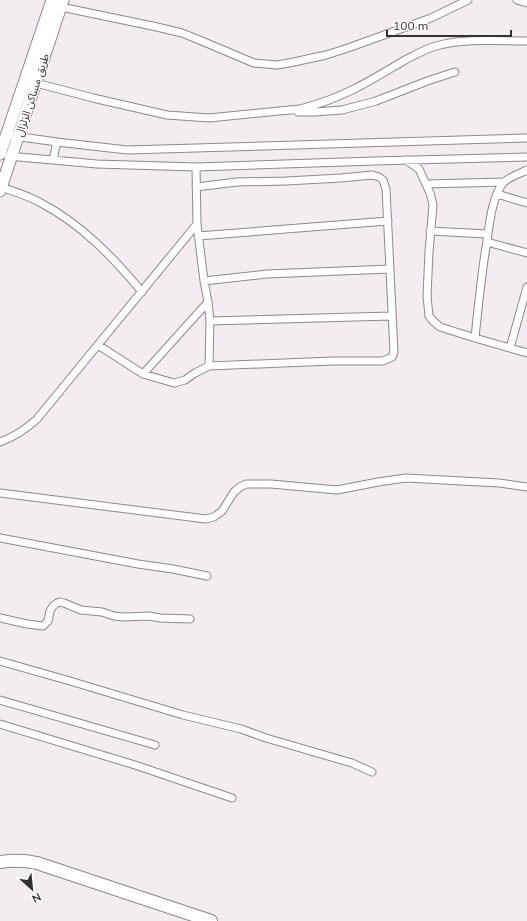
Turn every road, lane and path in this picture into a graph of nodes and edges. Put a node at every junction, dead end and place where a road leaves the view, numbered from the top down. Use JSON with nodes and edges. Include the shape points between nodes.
{"nodes":[{"id":1,"x":52,"y":0,"type":"edge"},
{"id":2,"x":468,"y":0,"type":"edge"},
{"id":3,"x":517,"y":0,"type":"edge"},
{"id":4,"x":62,"y":3,"type":"edge"},
{"id":5,"x":527,"y":3,"type":"edge"},
{"id":6,"x":527,"y":41,"type":"edge"},
{"id":7,"x":455,"y":72,"type":"dead end"},
{"id":8,"x":36,"y":83,"type":"junction"},
{"id":9,"x":291,"y":110,"type":"junction"},
{"id":10,"x":6,"y":134,"type":"junction"},
{"id":11,"x":18,"y":136,"type":"junction"},
{"id":12,"x":527,"y":138,"type":"edge"},
{"id":13,"x":57,"y":142,"type":"junction"},
{"id":14,"x":0,"y":154,"type":"edge"},
{"id":15,"x":12,"y":156,"type":"junction"},
{"id":16,"x":527,"y":157,"type":"edge"},
{"id":17,"x":53,"y":160,"type":"junction"},
{"id":18,"x":406,"y":160,"type":"junction"},
{"id":19,"x":196,"y":168,"type":"junction"},
{"id":20,"x":527,"y":170,"type":"edge"},
{"id":21,"x":504,"y":182,"type":"junction"},
{"id":22,"x":426,"y":184,"type":"junction"},
{"id":23,"x":196,"y":187,"type":"junction"},
{"id":24,"x":1,"y":189,"type":"edge"},
{"id":25,"x":497,"y":194,"type":"junction"},
{"id":26,"x":527,"y":203,"type":"edge"},
{"id":27,"x":388,"y":221,"type":"junction"},
{"id":28,"x":197,"y":224,"type":"junction"},
{"id":29,"x":430,"y":231,"type":"junction"},
{"id":30,"x":198,"y":236,"type":"junction"},
{"id":31,"x":487,"y":238,"type":"junction"},
{"id":32,"x":527,"y":253,"type":"edge"},
{"id":33,"x":390,"y":268,"type":"junction"},
{"id":34,"x":204,"y":280,"type":"junction"},
{"id":35,"x":527,"y":287,"type":"edge"},
{"id":36,"x":142,"y":292,"type":"junction"},
{"id":37,"x":208,"y":302,"type":"junction"},
{"id":38,"x":392,"y":316,"type":"junction"},
{"id":39,"x":210,"y":321,"type":"junction"},
{"id":40,"x":475,"y":338,"type":"junction"},
{"id":41,"x":98,"y":345,"type":"junction"},
{"id":42,"x":510,"y":348,"type":"junction"},
{"id":43,"x":527,"y":352,"type":"edge"},
{"id":44,"x":209,"y":366,"type":"junction"},
{"id":45,"x":143,"y":374,"type":"junction"},
{"id":46,"x":0,"y":442,"type":"edge"},
{"id":47,"x":527,"y":487,"type":"edge"},
{"id":48,"x":0,"y":493,"type":"edge"},
{"id":49,"x":0,"y":538,"type":"edge"},
{"id":50,"x":207,"y":576,"type":"dead end"},
{"id":51,"x":0,"y":618,"type":"edge"},
{"id":52,"x":190,"y":619,"type":"dead end"},
{"id":53,"x":0,"y":661,"type":"edge"},
{"id":54,"x":0,"y":700,"type":"edge"},
{"id":55,"x":0,"y":724,"type":"edge"},
{"id":56,"x":155,"y":744,"type":"dead end"},
{"id":57,"x":372,"y":772,"type":"dead end"},
{"id":58,"x":232,"y":798,"type":"dead end"},
{"id":59,"x":0,"y":862,"type":"edge"},
{"id":60,"x":210,"y":921,"type":"edge"}],
"edges":[{"from":1,"to":10,"type":"street","name":"طريق مساكن الزلزال"},
{"from":2,"to":4,"type":"street","via":[[432,18],[366,42],[326,55],[277,65],[254,63],[176,32]]},
{"from":3,"to":5,"type":"street"},
{"from":4,"to":8,"type":"street","name":"طريق مساكن الزلزال"},
{"from":6,"to":9,"type":"street","via":[[454,42],[435,46],[333,99]]},
{"from":7,"to":9,"type":"street","via":[[376,101],[342,110],[301,113]]},
{"from":8,"to":9,"type":"street","via":[[167,115],[209,118]]},
{"from":8,"to":11,"type":"street","name":"طريق مساكن الزلزال"},
{"from":10,"to":11,"type":"street"},
{"from":10,"to":14,"type":"street","name":"طريق مساكن الزلزال"},
{"from":11,"to":13,"type":"street"},
{"from":11,"to":15,"type":"street","name":"طريق مساكن الزلزال"},
{"from":12,"to":13,"type":"street","via":[[127,150]]},
{"from":13,"to":17,"type":"street"},
{"from":14,"to":15,"type":"street"},
{"from":15,"to":17,"type":"street"},
{"from":15,"to":24,"type":"street","name":"طريق مساكن الزلزال"},
{"from":16,"to":18,"type":"street"},
{"from":17,"to":19,"type":"street"},
{"from":18,"to":19,"type":"street"},
{"from":18,"to":22,"type":"street","via":[[419,169]]},
{"from":19,"to":23,"type":"street"},
{"from":20,"to":21,"type":"street"},
{"from":21,"to":22,"type":"street"},
{"from":21,"to":25,"type":"street"},
{"from":22,"to":29,"type":"street","via":[[432,204]]},
{"from":23,"to":27,"type":"street","via":[[237,182],[375,176],[383,180],[386,189]]},
{"from":23,"to":28,"type":"street"},
{"from":24,"to":36,"type":"street","via":[[41,203],[84,232],[104,249]]},
{"from":25,"to":26,"type":"street"},
{"from":25,"to":31,"type":"street"},
{"from":27,"to":30,"type":"street"},
{"from":27,"to":33,"type":"street"},
{"from":28,"to":30,"type":"street"},
{"from":28,"to":36,"type":"street"},
{"from":29,"to":31,"type":"street"},
{"from":29,"to":40,"type":"street","via":[[427,296],[429,316],[440,327]]},
{"from":30,"to":34,"type":"street"},
{"from":31,"to":32,"type":"street"},
{"from":31,"to":40,"type":"street"},
{"from":33,"to":34,"type":"street"},
{"from":33,"to":38,"type":"street"},
{"from":34,"to":37,"type":"street"},
{"from":35,"to":42,"type":"street"},
{"from":36,"to":41,"type":"street"},
{"from":37,"to":39,"type":"street"},
{"from":37,"to":45,"type":"street"},
{"from":38,"to":39,"type":"street"},
{"from":38,"to":44,"type":"street","via":[[394,352],[392,357],[383,361]]},
{"from":39,"to":44,"type":"street"},
{"from":40,"to":42,"type":"street"},
{"from":41,"to":45,"type":"street"},
{"from":41,"to":46,"type":"street","via":[[37,419],[24,430]]},
{"from":42,"to":43,"type":"street"},
{"from":44,"to":45,"type":"street","via":[[185,380],[174,383]]},
{"from":47,"to":48,"type":"street","via":[[406,478],[337,490],[246,484],[234,492],[222,511],[206,519]]},
{"from":49,"to":50,"type":"street"},
{"from":51,"to":52,"type":"street","via":[[43,626],[48,621],[53,606],[60,602],[82,610],[114,616]]},
{"from":53,"to":57,"type":"street","via":[[183,715],[241,729],[352,763]]},
{"from":54,"to":56,"type":"street"},
{"from":55,"to":58,"type":"street"},
{"from":59,"to":60,"type":"main road","via":[[19,860],[37,863]]}]}
